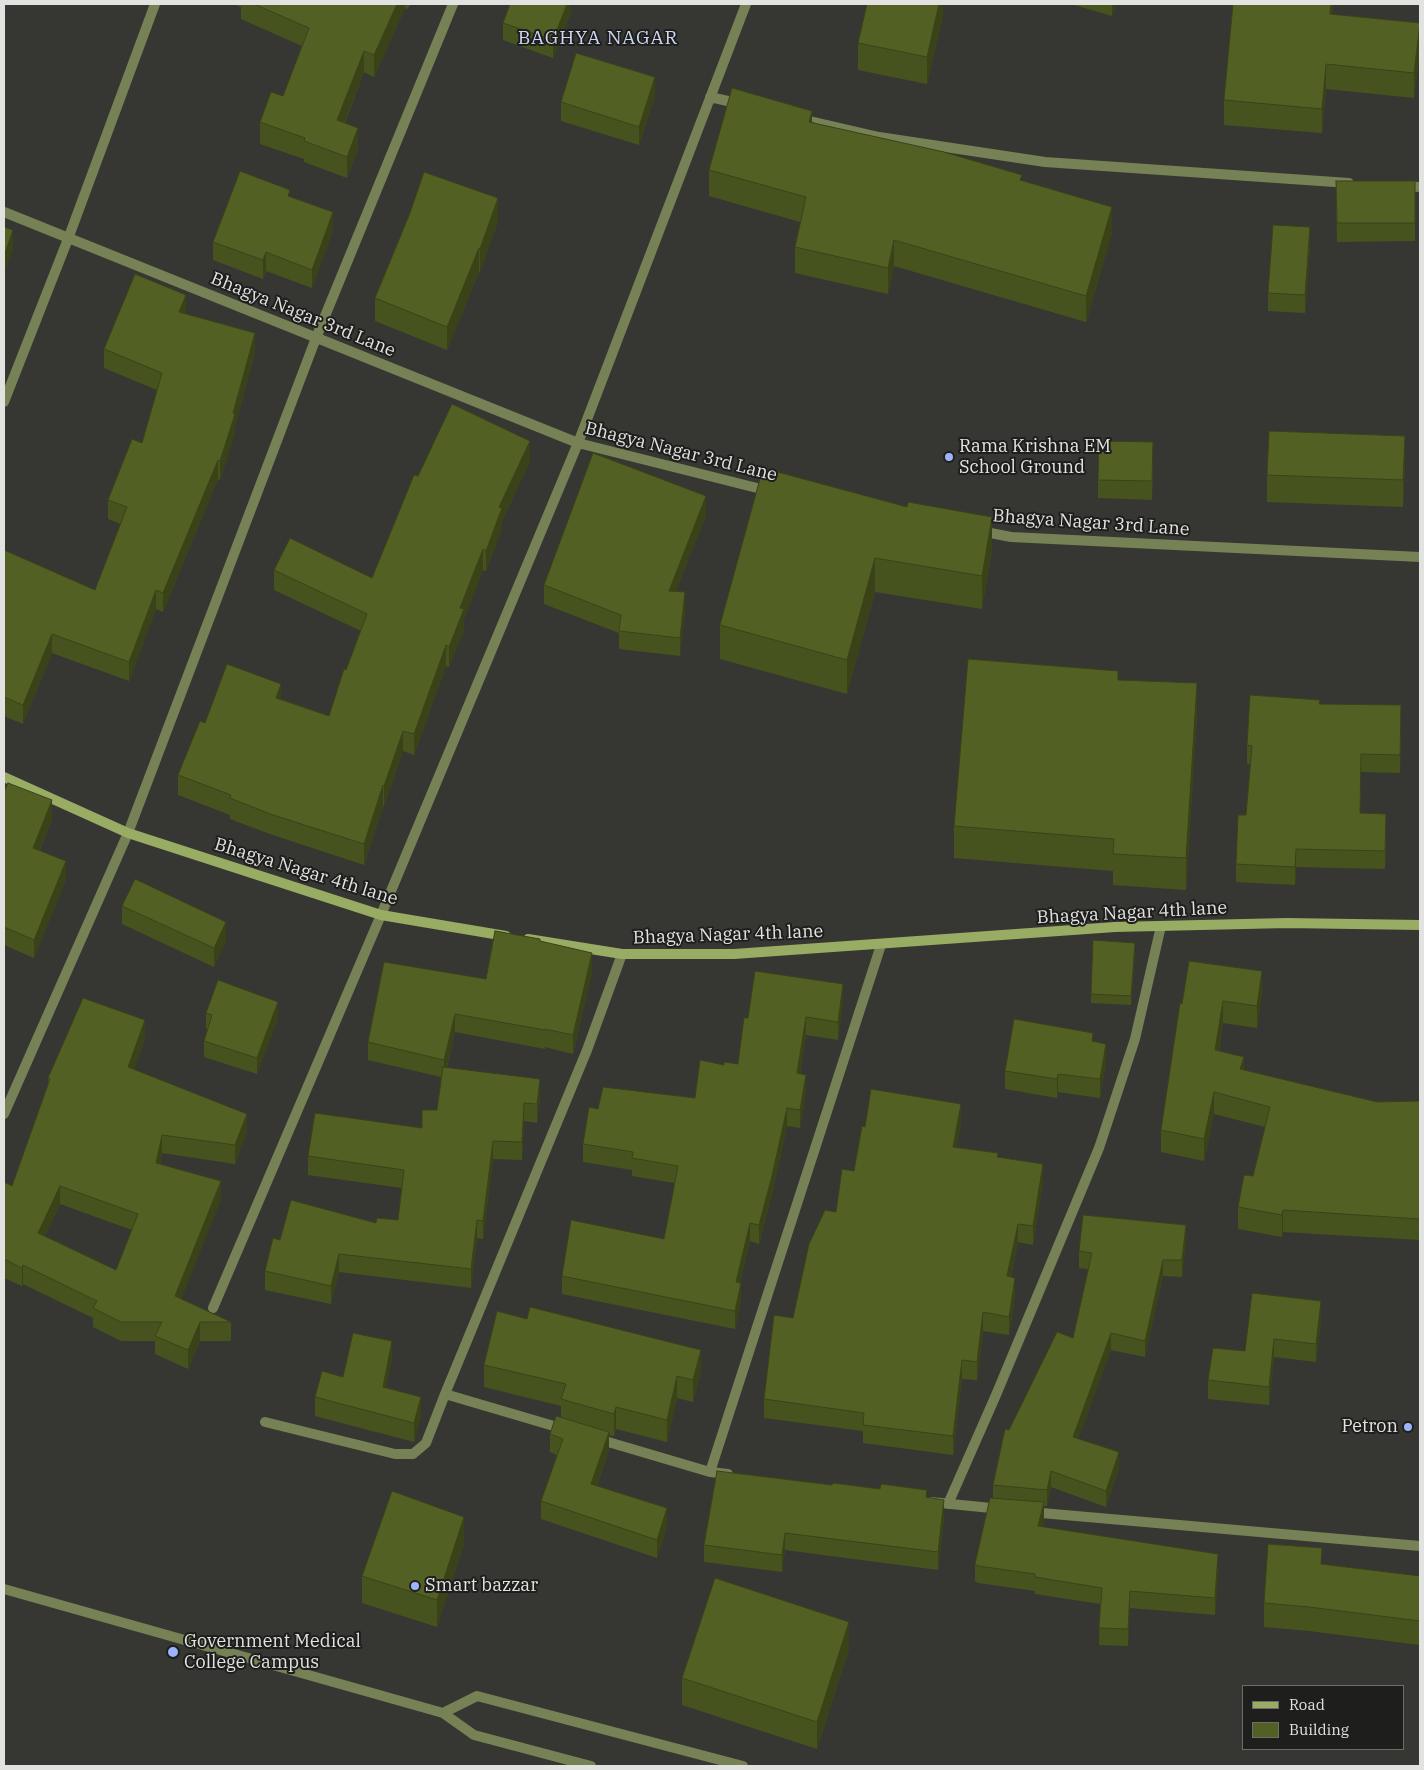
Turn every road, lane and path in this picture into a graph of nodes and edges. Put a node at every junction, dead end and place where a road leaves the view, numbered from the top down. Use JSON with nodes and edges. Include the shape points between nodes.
{"nodes":[{"id":1,"x":155,"y":4,"type":"edge"},
{"id":2,"x":453,"y":4,"type":"edge"},
{"id":3,"x":746,"y":4,"type":"edge"},
{"id":4,"x":710,"y":97,"type":"junction"},
{"id":5,"x":748,"y":106,"type":"edge"},
{"id":6,"x":794,"y":117,"type":"edge"},
{"id":7,"x":1363,"y":184,"type":"edge"},
{"id":8,"x":1392,"y":186,"type":"edge"},
{"id":9,"x":1420,"y":188,"type":"edge"},
{"id":10,"x":4,"y":212,"type":"edge"},
{"id":11,"x":68,"y":239,"type":"junction"},
{"id":12,"x":316,"y":338,"type":"junction"},
{"id":13,"x":4,"y":402,"type":"edge"},
{"id":14,"x":578,"y":443,"type":"junction"},
{"id":15,"x":776,"y":493,"type":"edge"},
{"id":16,"x":972,"y":530,"type":"edge"},
{"id":17,"x":1420,"y":557,"type":"edge"},
{"id":18,"x":4,"y":777,"type":"edge"},
{"id":19,"x":128,"y":832,"type":"junction"},
{"id":20,"x":381,"y":915,"type":"junction"},
{"id":21,"x":1420,"y":925,"type":"edge"},
{"id":22,"x":1161,"y":926,"type":"junction"},
{"id":23,"x":881,"y":944,"type":"junction"},
{"id":24,"x":622,"y":954,"type":"junction"},
{"id":25,"x":4,"y":1114,"type":"edge"},
{"id":26,"x":213,"y":1308,"type":"dead end"},
{"id":27,"x":445,"y":1394,"type":"junction"},
{"id":28,"x":265,"y":1422,"type":"dead end"},
{"id":29,"x":710,"y":1472,"type":"junction"},
{"id":30,"x":738,"y":1476,"type":"edge"},
{"id":31,"x":919,"y":1500,"type":"edge"},
{"id":32,"x":948,"y":1504,"type":"junction"},
{"id":33,"x":1420,"y":1546,"type":"edge"},
{"id":34,"x":4,"y":1589,"type":"edge"},
{"id":35,"x":443,"y":1713,"type":"junction"},
{"id":36,"x":591,"y":1766,"type":"edge"},
{"id":37,"x":743,"y":1766,"type":"edge"}],
"edges":[{"from":1,"to":11,"type":"street"},
{"from":2,"to":12,"type":"street"},
{"from":3,"to":4,"type":"street"},
{"from":4,"to":5,"type":"street"},
{"from":4,"to":14,"type":"street"},
{"from":6,"to":7,"type":"street","via":[[879,137],[1044,162]]},
{"from":8,"to":9,"type":"street"},
{"from":10,"to":11,"type":"street","name":"Bhagya Nagar 3rd Lane"},
{"from":11,"to":12,"type":"street","name":"Bhagya Nagar 3rd Lane"},
{"from":11,"to":13,"type":"street"},
{"from":12,"to":14,"type":"street","name":"Bhagya Nagar 3rd Lane"},
{"from":12,"to":19,"type":"street"},
{"from":14,"to":15,"type":"street","name":"Bhagya Nagar 3rd Lane"},
{"from":14,"to":20,"type":"street"},
{"from":16,"to":17,"type":"street","name":"Bhagya Nagar 3rd Lane","via":[[1011,537]]},
{"from":18,"to":19,"type":"main road","name":"Bhagya Nagar 4th lane"},
{"from":19,"to":20,"type":"main road","name":"Bhagya Nagar 4th lane"},
{"from":19,"to":25,"type":"street"},
{"from":20,"to":24,"type":"main road","name":"Bhagya Nagar 4th lane"},
{"from":20,"to":26,"type":"street"},
{"from":21,"to":22,"type":"main road","name":"Bhagya Nagar 4th lane","via":[[1287,923]]},
{"from":22,"to":23,"type":"main road","name":"Bhagya Nagar 4th lane"},
{"from":22,"to":32,"type":"street","via":[[1136,1039],[1099,1148]]},
{"from":23,"to":24,"type":"main road","name":"Bhagya Nagar 4th lane","via":[[734,954]]},
{"from":23,"to":29,"type":"street"},
{"from":24,"to":27,"type":"street","via":[[587,1050]]},
{"from":27,"to":28,"type":"street","via":[[426,1443],[413,1454],[395,1454]]},
{"from":27,"to":29,"type":"street"},
{"from":29,"to":30,"type":"street"},
{"from":31,"to":32,"type":"street"},
{"from":32,"to":33,"type":"street"},
{"from":34,"to":35,"type":"street"},
{"from":35,"to":36,"type":"street","via":[[474,1734]]},
{"from":35,"to":37,"type":"street","via":[[478,1696]]}]}
